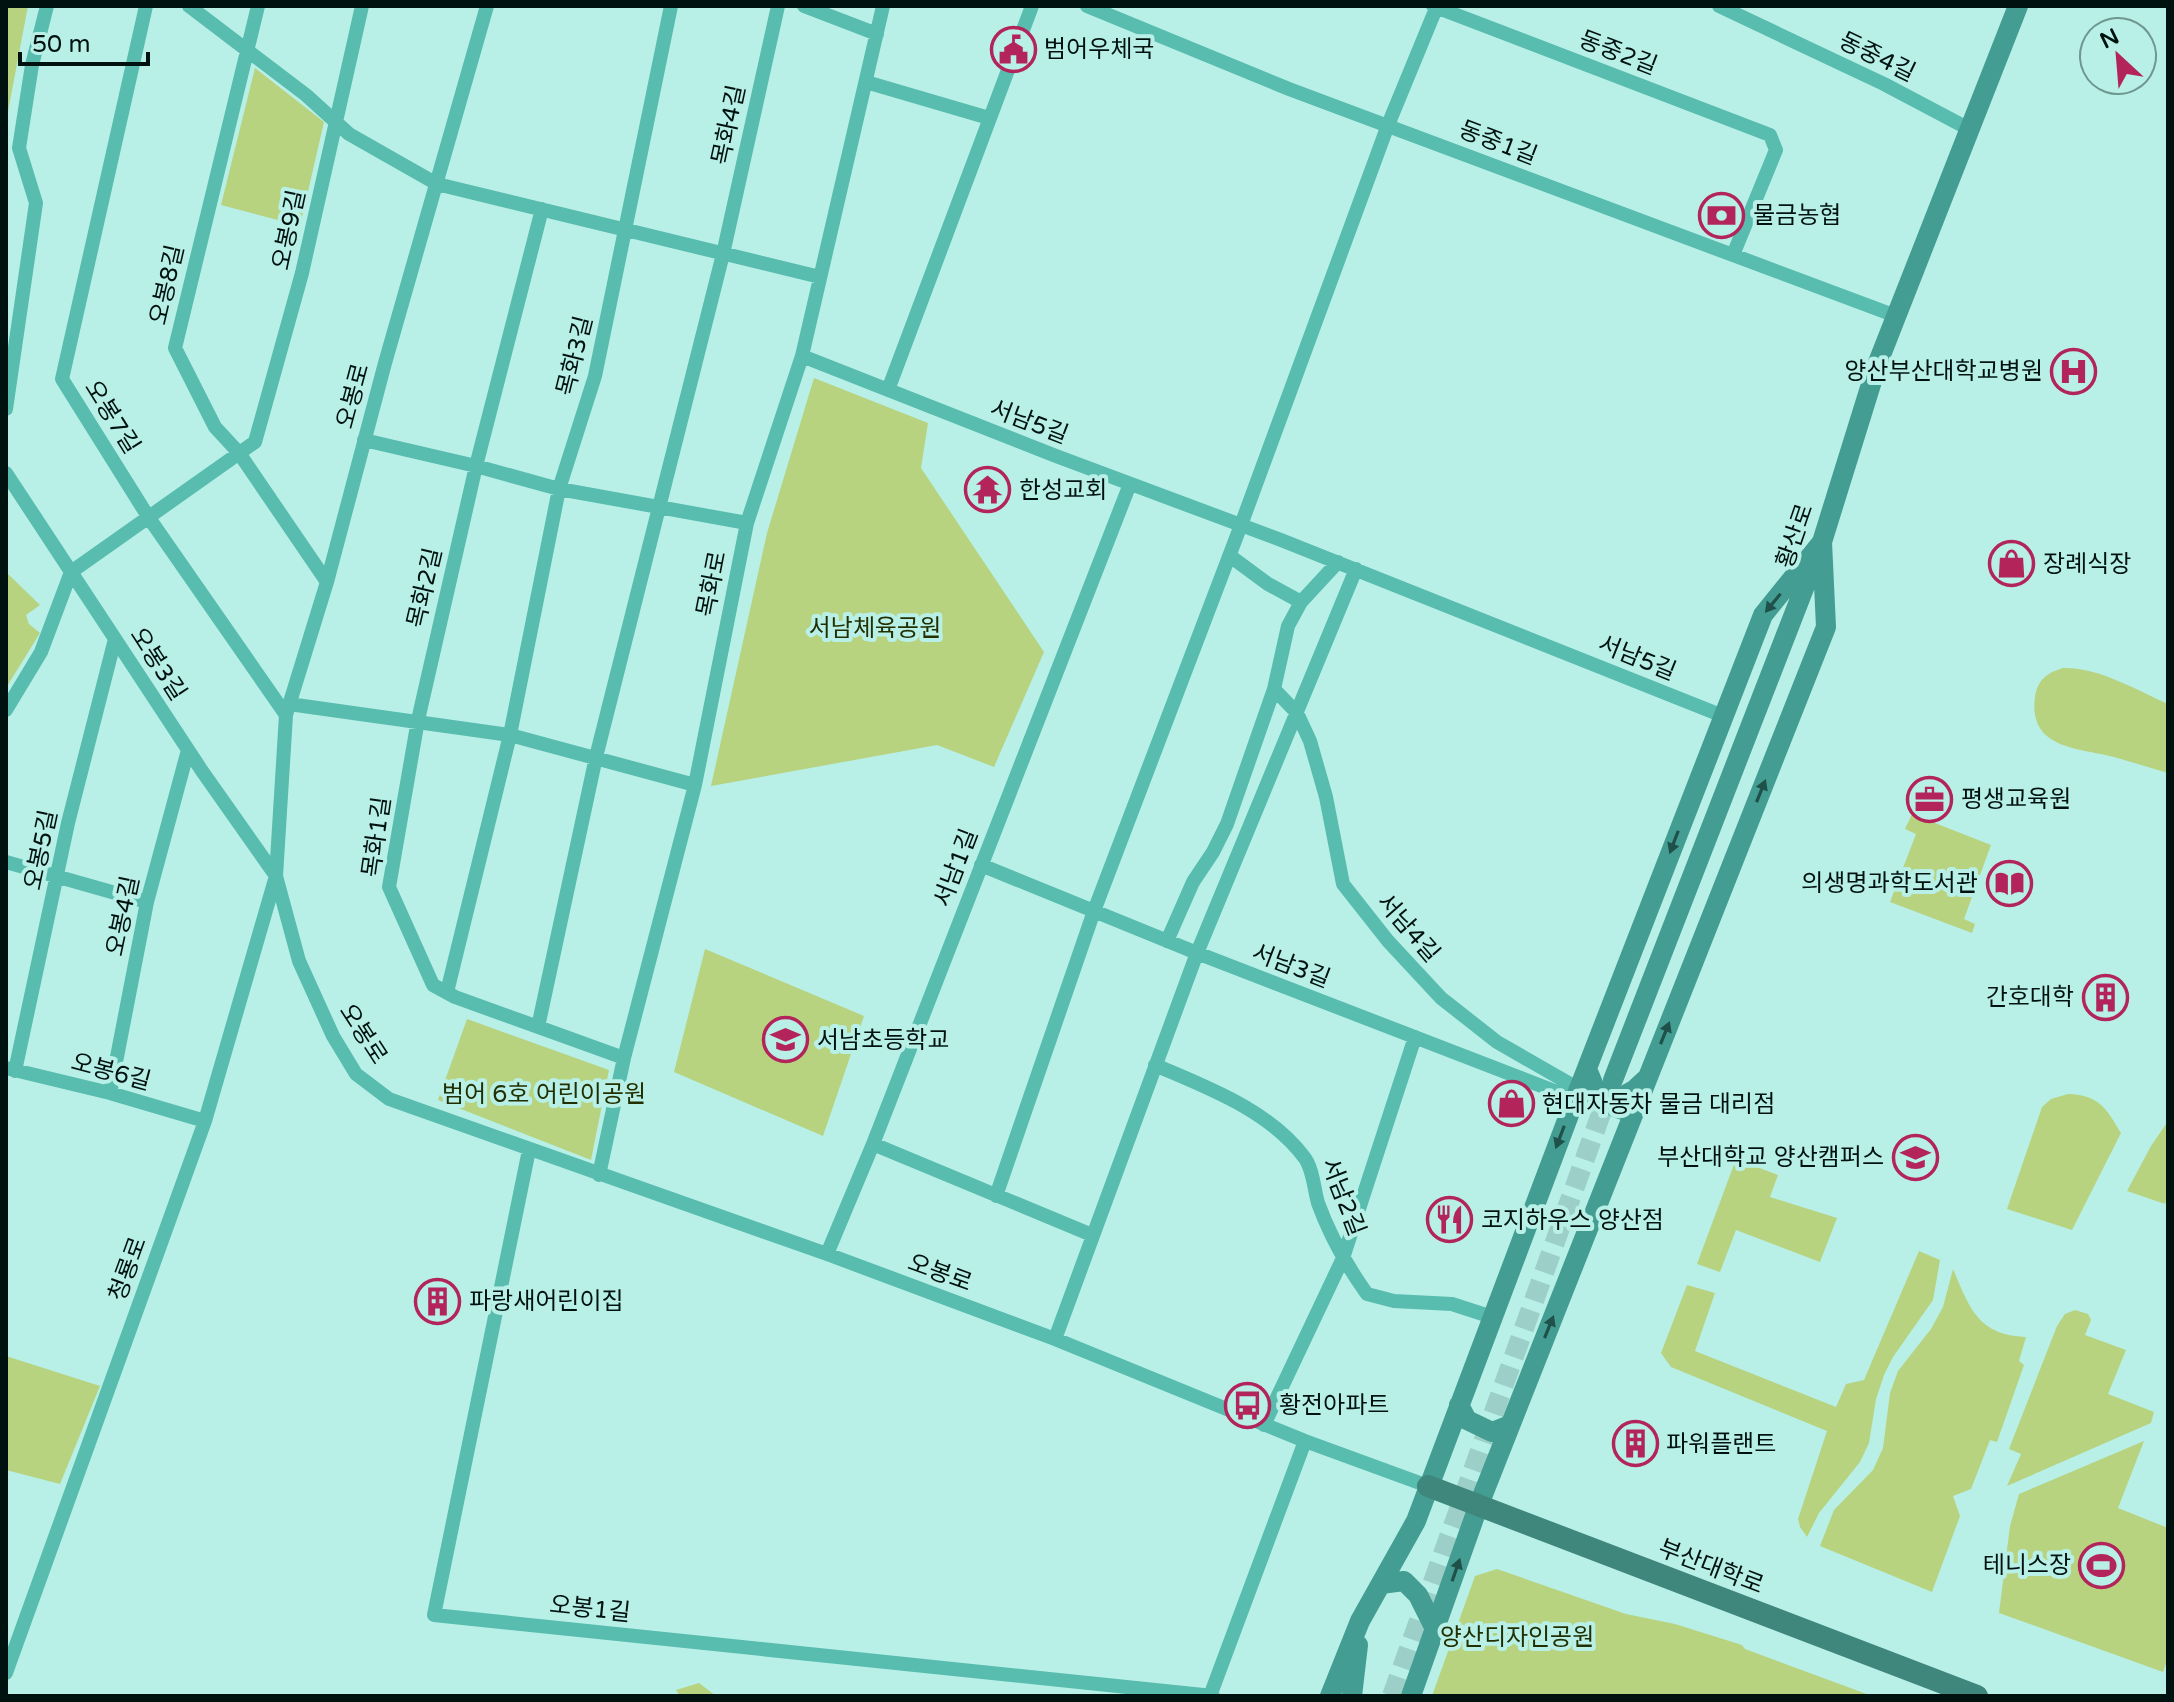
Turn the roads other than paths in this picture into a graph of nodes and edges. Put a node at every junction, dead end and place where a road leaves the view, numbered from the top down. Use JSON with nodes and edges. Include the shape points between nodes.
{"nodes":[{"id":1,"x":47,"y":6,"type":"edge"},
{"id":2,"x":146,"y":6,"type":"edge"},
{"id":3,"x":189,"y":6,"type":"edge"},
{"id":4,"x":258,"y":6,"type":"edge"},
{"id":5,"x":362,"y":6,"type":"edge"},
{"id":6,"x":487,"y":6,"type":"edge"},
{"id":7,"x":671,"y":6,"type":"edge"},
{"id":8,"x":778,"y":6,"type":"edge"},
{"id":9,"x":804,"y":6,"type":"edge"},
{"id":10,"x":883,"y":6,"type":"edge"},
{"id":11,"x":1032,"y":6,"type":"edge"},
{"id":12,"x":1087,"y":6,"type":"edge"},
{"id":13,"x":1435,"y":6,"type":"edge"},
{"id":14,"x":1719,"y":6,"type":"edge"},
{"id":15,"x":2018,"y":6,"type":"edge"},
{"id":16,"x":877,"y":34,"type":"junction"},
{"id":17,"x":246,"y":50,"type":"junction"},
{"id":18,"x":866,"y":82,"type":"junction"},
{"id":19,"x":989,"y":118,"type":"junction"},
{"id":20,"x":334,"y":121,"type":"junction"},
{"id":21,"x":1388,"y":125,"type":"junction"},
{"id":22,"x":1971,"y":130,"type":"junction"},
{"id":23,"x":437,"y":184,"type":"junction"},
{"id":24,"x":542,"y":209,"type":"junction"},
{"id":25,"x":625,"y":231,"type":"junction"},
{"id":26,"x":723,"y":254,"type":"junction"},
{"id":27,"x":1733,"y":255,"type":"junction"},
{"id":28,"x":820,"y":277,"type":"junction"},
{"id":29,"x":1896,"y":316,"type":"junction"},
{"id":30,"x":802,"y":356,"type":"junction"},
{"id":31,"x":888,"y":390,"type":"junction"},
{"id":32,"x":6,"y":409,"type":"edge"},
{"id":33,"x":364,"y":440,"type":"junction"},
{"id":34,"x":239,"y":453,"type":"junction"},
{"id":35,"x":476,"y":466,"type":"junction"},
{"id":36,"x":6,"y":473,"type":"edge"},
{"id":37,"x":1130,"y":484,"type":"junction"},
{"id":38,"x":559,"y":489,"type":"junction"},
{"id":39,"x":657,"y":506,"type":"junction"},
{"id":40,"x":149,"y":518,"type":"junction"},
{"id":41,"x":747,"y":523,"type":"junction"},
{"id":42,"x":1241,"y":525,"type":"junction"},
{"id":43,"x":1822,"y":542,"type":"junction"},
{"id":44,"x":1230,"y":556,"type":"junction"},
{"id":45,"x":1338,"y":562,"type":"junction"},
{"id":46,"x":1356,"y":569,"type":"junction"},
{"id":47,"x":71,"y":572,"type":"junction"},
{"id":48,"x":327,"y":582,"type":"junction"},
{"id":49,"x":1301,"y":602,"type":"junction"},
{"id":50,"x":115,"y":639,"type":"junction"},
{"id":51,"x":1274,"y":689,"type":"junction"},
{"id":52,"x":288,"y":709,"type":"junction"},
{"id":53,"x":6,"y":710,"type":"edge"},
{"id":54,"x":1297,"y":713,"type":"junction"},
{"id":55,"x":1723,"y":716,"type":"junction"},
{"id":56,"x":418,"y":720,"type":"junction"},
{"id":57,"x":510,"y":735,"type":"junction"},
{"id":58,"x":188,"y":750,"type":"junction"},
{"id":59,"x":596,"y":757,"type":"junction"},
{"id":60,"x":695,"y":785,"type":"junction"},
{"id":61,"x":6,"y":862,"type":"edge"},
{"id":62,"x":981,"y":865,"type":"junction"},
{"id":63,"x":276,"y":876,"type":"junction"},
{"id":64,"x":57,"y":877,"type":"junction"},
{"id":65,"x":147,"y":902,"type":"junction"},
{"id":66,"x":1094,"y":911,"type":"junction"},
{"id":67,"x":1167,"y":941,"type":"junction"},
{"id":68,"x":1197,"y":953,"type":"junction"},
{"id":69,"x":447,"y":992,"type":"junction"},
{"id":70,"x":538,"y":1027,"type":"junction"},
{"id":71,"x":1415,"y":1037,"type":"junction"},
{"id":72,"x":624,"y":1058,"type":"junction"},
{"id":73,"x":1155,"y":1065,"type":"junction"},
{"id":74,"x":10,"y":1069,"type":"edge"},
{"id":75,"x":1587,"y":1069,"type":"junction"},
{"id":76,"x":1647,"y":1078,"type":"junction"},
{"id":77,"x":1613,"y":1080,"type":"tunnel mouth"},
{"id":78,"x":110,"y":1093,"type":"junction"},
{"id":79,"x":1580,"y":1096,"type":"junction"},
{"id":80,"x":1632,"y":1117,"type":"junction"},
{"id":81,"x":205,"y":1121,"type":"junction"},
{"id":82,"x":873,"y":1144,"type":"junction"},
{"id":83,"x":529,"y":1150,"type":"junction"},
{"id":84,"x":599,"y":1175,"type":"junction"},
{"id":85,"x":996,"y":1196,"type":"junction"},
{"id":86,"x":1092,"y":1235,"type":"junction"},
{"id":87,"x":827,"y":1254,"type":"junction"},
{"id":88,"x":1343,"y":1258,"type":"junction"},
{"id":89,"x":1492,"y":1317,"type":"junction"},
{"id":90,"x":1055,"y":1339,"type":"junction"},
{"id":91,"x":1459,"y":1405,"type":"junction"},
{"id":92,"x":1264,"y":1425,"type":"junction"},
{"id":93,"x":1510,"y":1425,"type":"junction"},
{"id":94,"x":1305,"y":1441,"type":"junction"},
{"id":95,"x":1428,"y":1486,"type":"junction"},
{"id":96,"x":1478,"y":1507,"type":"junction"},
{"id":97,"x":1381,"y":1584,"type":"junction"},
{"id":98,"x":1360,"y":1621,"type":"junction"},
{"id":99,"x":1435,"y":1629,"type":"junction"},
{"id":100,"x":6,"y":1673,"type":"edge"},
{"id":101,"x":1212,"y":1696,"type":"edge"},
{"id":102,"x":1330,"y":1696,"type":"edge"},
{"id":103,"x":1352,"y":1696,"type":"edge"},
{"id":104,"x":1411,"y":1696,"type":"edge"},
{"id":105,"x":1977,"y":1696,"type":"edge"}],
"edges":[{"from":1,"to":32,"type":"street","via":[[19,148],[36,203]]},
{"from":2,"to":40,"type":"street","name":"오봉7길","via":[[62,379]]},
{"from":3,"to":17,"type":"street"},
{"from":4,"to":17,"type":"street","name":"오봉8길"},
{"from":5,"to":20,"type":"street","name":"오봉9길"},
{"from":6,"to":23,"type":"street","name":"오봉로"},
{"from":7,"to":25,"type":"street"},
{"from":8,"to":26,"type":"street","name":"목화4길"},
{"from":9,"to":16,"type":"street"},
{"from":10,"to":16,"type":"street","name":"목화로"},
{"from":11,"to":19,"type":"street"},
{"from":12,"to":21,"type":"street","name":"동중1길"},
{"from":13,"to":21,"type":"street","name":"동중2길"},
{"from":13,"to":27,"type":"street","name":"동중2길","via":[[1770,135],[1776,150]]},
{"from":14,"to":22,"type":"street","name":"동중4길"},
{"from":15,"to":22,"type":"main road","name":"황산로"},
{"from":16,"to":18,"type":"street","name":"목화로"},
{"from":17,"to":20,"type":"street"},
{"from":17,"to":34,"type":"street","name":"오봉8길","via":[[175,348],[215,427]]},
{"from":18,"to":19,"type":"street"},
{"from":18,"to":28,"type":"street","name":"목화로"},
{"from":19,"to":31,"type":"street"},
{"from":20,"to":23,"type":"street"},
{"from":20,"to":34,"type":"street","name":"오봉9길","via":[[302,273],[255,442]]},
{"from":21,"to":27,"type":"street","name":"동중1길"},
{"from":21,"to":42,"type":"street","name":"동중2길"},
{"from":22,"to":29,"type":"main road","name":"황산로"},
{"from":23,"to":24,"type":"street"},
{"from":23,"to":33,"type":"street","name":"오봉로"},
{"from":24,"to":25,"type":"street"},
{"from":24,"to":35,"type":"street"},
{"from":25,"to":26,"type":"street"},
{"from":25,"to":38,"type":"street","name":"목화3길","via":[[595,376]]},
{"from":26,"to":28,"type":"street"},
{"from":26,"to":39,"type":"street"},
{"from":27,"to":29,"type":"street","name":"동중1길"},
{"from":28,"to":30,"type":"street","name":"목화로"},
{"from":29,"to":43,"type":"main road","name":"황산로"},
{"from":30,"to":31,"type":"street","name":"서남5길"},
{"from":30,"to":41,"type":"street","name":"목화로"},
{"from":31,"to":37,"type":"street","name":"서남5길"},
{"from":33,"to":35,"type":"street"},
{"from":33,"to":48,"type":"street","name":"오봉로"},
{"from":34,"to":40,"type":"street","name":"오봉9길"},
{"from":34,"to":48,"type":"street","name":"오봉8길"},
{"from":35,"to":38,"type":"street"},
{"from":35,"to":56,"type":"street","name":"목화2길"},
{"from":36,"to":47,"type":"street","name":"오봉3길"},
{"from":37,"to":42,"type":"street","name":"서남5길"},
{"from":37,"to":62,"type":"street","name":"서남1길"},
{"from":38,"to":39,"type":"street"},
{"from":38,"to":57,"type":"street"},
{"from":39,"to":41,"type":"street"},
{"from":39,"to":59,"type":"street"},
{"from":40,"to":47,"type":"street","name":"오봉9길"},
{"from":40,"to":52,"type":"street","name":"오봉7길"},
{"from":41,"to":60,"type":"street","name":"목화로"},
{"from":42,"to":44,"type":"street"},
{"from":42,"to":45,"type":"street","name":"서남5길"},
{"from":43,"to":55,"type":"main road","one_way":true,"via":[[1763,615]]},
{"from":76,"to":43,"type":"main road","one_way":true,"via":[[1826,627]]},
{"from":43,"to":77,"type":"main road","name":"황산로"},
{"from":44,"to":49,"type":"street"},
{"from":44,"to":66,"type":"street"},
{"from":45,"to":46,"type":"street","name":"서남5길"},
{"from":45,"to":49,"type":"street"},
{"from":46,"to":54,"type":"street"},
{"from":46,"to":55,"type":"street","name":"서남5길"},
{"from":47,"to":50,"type":"street","name":"오봉3길"},
{"from":47,"to":53,"type":"street","via":[[41,652]]},
{"from":48,"to":52,"type":"street","name":"오봉로"},
{"from":49,"to":51,"type":"street","via":[[1288,626]]},
{"from":50,"to":58,"type":"street","name":"오봉3길"},
{"from":50,"to":64,"type":"street","name":"오봉5길"},
{"from":51,"to":54,"type":"street"},
{"from":51,"to":67,"type":"street","via":[[1227,824]]},
{"from":52,"to":56,"type":"street"},
{"from":52,"to":63,"type":"street","name":"오봉로"},
{"from":54,"to":68,"type":"street"},
{"from":54,"to":79,"type":"street","name":"서남4길","via":[[1326,797],[1343,884],[1441,998]]},
{"from":55,"to":75,"type":"main road","one_way":true},
{"from":56,"to":57,"type":"street"},
{"from":56,"to":69,"type":"street","name":"목화1길","via":[[389,887],[433,985]]},
{"from":57,"to":59,"type":"street"},
{"from":57,"to":69,"type":"street"},
{"from":58,"to":63,"type":"street","name":"오봉3길"},
{"from":58,"to":65,"type":"street","name":"오봉4길"},
{"from":59,"to":60,"type":"street"},
{"from":59,"to":70,"type":"street"},
{"from":60,"to":72,"type":"street","name":"목화로"},
{"from":61,"to":64,"type":"street"},
{"from":62,"to":66,"type":"street","name":"서남3길"},
{"from":62,"to":82,"type":"street","name":"서남1길"},
{"from":63,"to":81,"type":"street","name":"청룡로"},
{"from":63,"to":83,"type":"street","name":"오봉로","via":[[299,961],[356,1074],[389,1099]]},
{"from":64,"to":65,"type":"street"},
{"from":64,"to":74,"type":"street","name":"오봉5길"},
{"from":65,"to":78,"type":"street","name":"오봉4길"},
{"from":66,"to":67,"type":"street","name":"서남3길"},
{"from":66,"to":85,"type":"street"},
{"from":67,"to":68,"type":"street","name":"서남3길"},
{"from":68,"to":71,"type":"street","name":"서남3길"},
{"from":68,"to":73,"type":"street"},
{"from":69,"to":70,"type":"street","name":"목화1길"},
{"from":70,"to":72,"type":"street","name":"목화1길"},
{"from":71,"to":79,"type":"street","name":"서남3길"},
{"from":71,"to":88,"type":"street"},
{"from":72,"to":84,"type":"street","name":"목화로"},
{"from":73,"to":86,"type":"street"},
{"from":73,"to":88,"type":"street","name":"서남2길","via":[[1211,1089],[1279,1130],[1306,1159],[1318,1203]]},
{"from":74,"to":78,"type":"street","name":"오봉6길"},
{"from":75,"to":76,"type":"main road","via":[[1597,1093],[1616,1100]]},
{"from":75,"to":79,"type":"main road"},
{"from":76,"to":80,"type":"main road"},
{"from":78,"to":81,"type":"street","name":"오봉6길"},
{"from":79,"to":80,"type":"street"},
{"from":79,"to":89,"type":"main road","one_way":true},
{"from":93,"to":80,"type":"main road","one_way":true},
{"from":81,"to":100,"type":"street","name":"청룡로"},
{"from":82,"to":85,"type":"street"},
{"from":82,"to":87,"type":"street","name":"서남1길"},
{"from":83,"to":84,"type":"street","name":"오봉로"},
{"from":83,"to":101,"type":"street","name":"오봉1길","via":[[434,1615]]},
{"from":84,"to":87,"type":"street","name":"오봉로"},
{"from":85,"to":86,"type":"street"},
{"from":86,"to":90,"type":"street"},
{"from":87,"to":90,"type":"street","name":"오봉로"},
{"from":88,"to":89,"type":"street","name":"서남2길","via":[[1367,1294],[1452,1304]]},
{"from":88,"to":92,"type":"street"},
{"from":89,"to":91,"type":"main road"},
{"from":90,"to":92,"type":"street","name":"오봉로"},
{"from":91,"to":93,"type":"main road","via":[[1467,1420],[1492,1432]]},
{"from":91,"to":95,"type":"main road"},
{"from":92,"to":94,"type":"street","name":"오봉로"},
{"from":93,"to":96,"type":"main road"},
{"from":94,"to":95,"type":"street","name":"오봉로"},
{"from":94,"to":101,"type":"street"},
{"from":95,"to":96,"type":"main road","name":"부산대학로"},
{"from":95,"to":97,"type":"main road","via":[[1416,1521]]},
{"from":99,"to":96,"type":"main road","one_way":true},
{"from":96,"to":105,"type":"main road","name":"부산대학로"},
{"from":97,"to":98,"type":"main road"},
{"from":97,"to":99,"type":"main road","via":[[1404,1581],[1418,1595]]},
{"from":98,"to":102,"type":"main road"},
{"from":98,"to":103,"type":"main road"},
{"from":99,"to":104,"type":"main road"}]}
